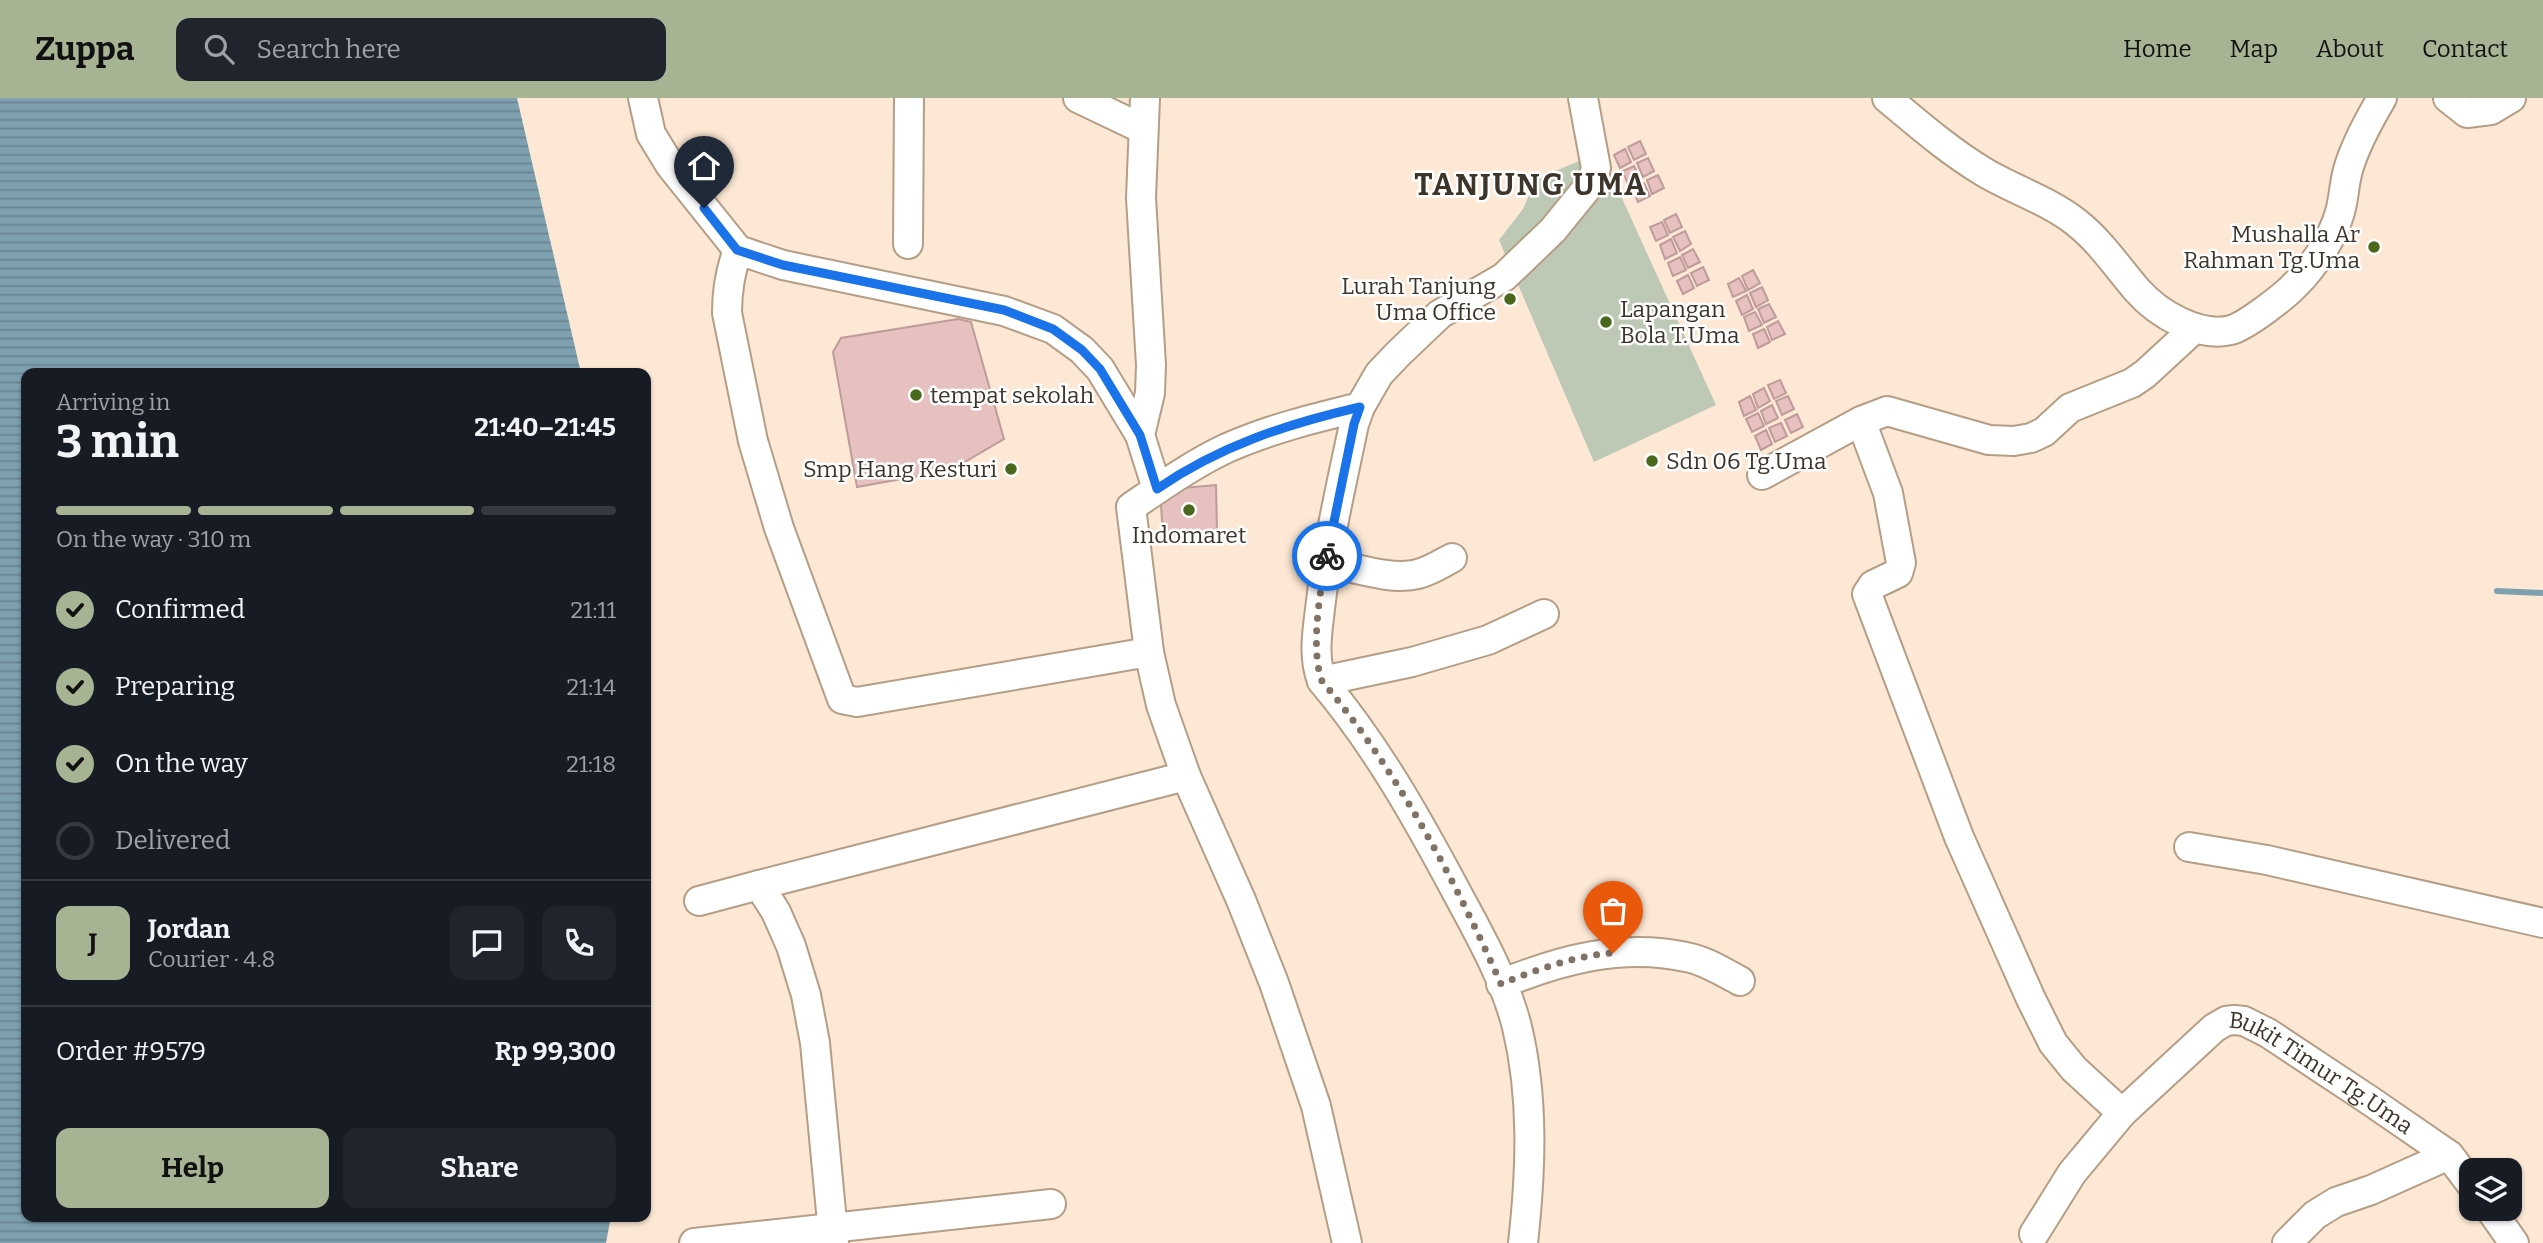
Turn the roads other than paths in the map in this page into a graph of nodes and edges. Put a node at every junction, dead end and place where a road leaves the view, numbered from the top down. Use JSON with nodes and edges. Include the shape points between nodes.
{"nodes":[{"id":1,"x":643,"y":98,"type":"edge"},
{"id":2,"x":909,"y":98,"type":"edge"},
{"id":3,"x":1078,"y":98,"type":"edge"},
{"id":4,"x":1145,"y":98,"type":"edge"},
{"id":5,"x":1583,"y":98,"type":"edge"},
{"id":6,"x":1887,"y":98,"type":"edge"},
{"id":7,"x":2382,"y":98,"type":"edge"},
{"id":8,"x":2448,"y":98,"type":"edge"},
{"id":9,"x":2511,"y":98,"type":"edge"},
{"id":10,"x":1143,"y":129,"type":"junction"},
{"id":11,"x":908,"y":244,"type":"dead end"},
{"id":12,"x":737,"y":250,"type":"junction"},
{"id":13,"x":2195,"y":328,"type":"junction"},
{"id":14,"x":1360,"y":407,"type":"junction"},
{"id":15,"x":1861,"y":421,"type":"junction"},
{"id":16,"x":1140,"y":435,"type":"junction"},
{"id":17,"x":1762,"y":475,"type":"dead end"},
{"id":18,"x":1157,"y":489,"type":"junction"},
{"id":19,"x":1452,"y":558,"type":"dead end"},
{"id":20,"x":1326,"y":562,"type":"junction"},
{"id":21,"x":1544,"y":614,"type":"dead end"},
{"id":22,"x":1149,"y":652,"type":"junction"},
{"id":23,"x":1322,"y":681,"type":"junction"},
{"id":24,"x":1186,"y":776,"type":"junction"},
{"id":25,"x":2189,"y":847,"type":"dead end"},
{"id":26,"x":759,"y":885,"type":"junction"},
{"id":27,"x":699,"y":901,"type":"dead end"},
{"id":28,"x":2543,"y":923,"type":"edge"},
{"id":29,"x":1740,"y":981,"type":"dead end"},
{"id":30,"x":1501,"y":984,"type":"junction"},
{"id":31,"x":2122,"y":1113,"type":"junction"},
{"id":32,"x":2449,"y":1156,"type":"junction"},
{"id":33,"x":2459,"y":1169,"type":"edge"},
{"id":34,"x":1051,"y":1204,"type":"dead end"},
{"id":35,"x":2498,"y":1221,"type":"edge"},
{"id":36,"x":2034,"y":1234,"type":"dead end"},
{"id":37,"x":833,"y":1235,"type":"edge"},
{"id":38,"x":694,"y":1243,"type":"edge"},
{"id":39,"x":1347,"y":1243,"type":"edge"},
{"id":40,"x":1523,"y":1243,"type":"edge"},
{"id":41,"x":2287,"y":1243,"type":"edge"},
{"id":42,"x":2514,"y":1243,"type":"edge"}],
"edges":[{"from":1,"to":12,"type":"street","via":[[651,134],[670,165]]},
{"from":2,"to":11,"type":"street"},
{"from":3,"to":10,"type":"street"},
{"from":4,"to":10,"type":"street"},
{"from":5,"to":14,"type":"street","via":[[1596,168],[1592,182],[1553,230],[1504,277],[1440,314],[1398,354],[1380,373]]},
{"from":6,"to":13,"type":"street","via":[[1985,173],[2077,222],[2161,313]]},
{"from":7,"to":13,"type":"street","via":[[2348,169],[2334,230],[2296,284],[2238,327],[2217,331]]},
{"from":8,"to":9,"type":"street","via":[[2467,113],[2491,110]]},
{"from":10,"to":16,"type":"street","via":[[1141,198],[1151,365]]},
{"from":12,"to":16,"type":"street","via":[[783,265],[1004,310],[1053,329],[1100,369]]},
{"from":12,"to":22,"type":"street","via":[[727,313],[753,441],[779,528],[842,699],[857,702]]},
{"from":13,"to":15,"type":"street","via":[[2146,374],[2070,408],[2031,438],[1989,440],[1887,411]]},
{"from":14,"to":18,"type":"street","via":[[1276,429]]},
{"from":14,"to":20,"type":"street"},
{"from":15,"to":17,"type":"street"},
{"from":15,"to":31,"type":"street","via":[[1888,493],[1901,562],[1898,573],[1872,585],[1867,594],[1914,721],[1959,837],[2053,1043]]},
{"from":16,"to":18,"type":"street"},
{"from":18,"to":22,"type":"street","via":[[1131,507]]},
{"from":19,"to":20,"type":"street","via":[[1410,576]]},
{"from":20,"to":23,"type":"street","via":[[1316,644]]},
{"from":21,"to":23,"type":"street","via":[[1488,640]]},
{"from":22,"to":24,"type":"street","via":[[1161,705]]},
{"from":23,"to":30,"type":"street","via":[[1400,790],[1479,934]]},
{"from":24,"to":26,"type":"street"},
{"from":24,"to":39,"type":"street","via":[[1274,983],[1316,1106]]},
{"from":25,"to":28,"type":"street","via":[[2267,860]]},
{"from":26,"to":27,"type":"street"},
{"from":26,"to":37,"type":"street","via":[[791,946],[806,995],[815,1043]]},
{"from":29,"to":30,"type":"street","via":[[1687,957],[1638,951],[1589,955]]},
{"from":30,"to":40,"type":"street","via":[[1516,1026],[1530,1118]]},
{"from":31,"to":32,"type":"street","name":"Bukit Timur Tg.Uma","via":[[2214,1028],[2226,1021],[2244,1021]]},
{"from":31,"to":36,"type":"street","name":"Bukit Timur Tg.Uma","via":[[2072,1173]]},
{"from":32,"to":33,"type":"street","name":"Bukit Timur Tg.Uma"},
{"from":32,"to":41,"type":"street","via":[[2336,1202],[2315,1215]]},
{"from":34,"to":37,"type":"street"},
{"from":35,"to":42,"type":"street"},
{"from":37,"to":38,"type":"street"}]}
